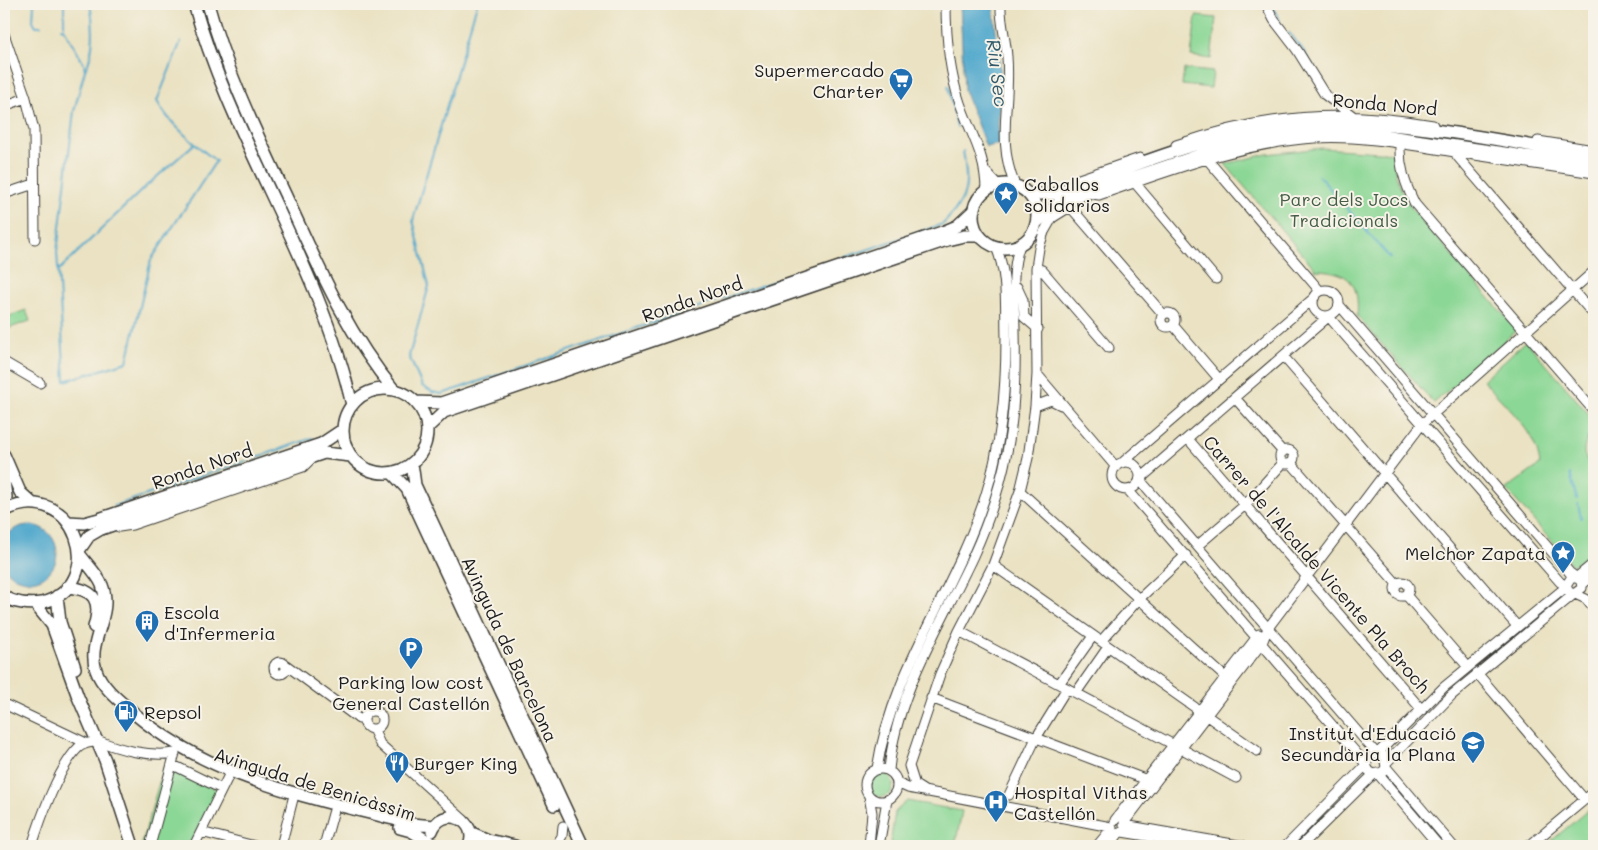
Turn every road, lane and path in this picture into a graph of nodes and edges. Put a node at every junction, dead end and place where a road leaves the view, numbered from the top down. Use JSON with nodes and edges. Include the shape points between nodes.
{"nodes":[{"id":1,"x":194,"y":4,"type":"edge"},
{"id":2,"x":208,"y":4,"type":"edge"},
{"id":3,"x":946,"y":4,"type":"edge"},
{"id":4,"x":1001,"y":4,"type":"edge"},
{"id":5,"x":1266,"y":4,"type":"edge"},
{"id":6,"x":4,"y":34,"type":"edge"},
{"id":7,"x":26,"y":98,"type":"junction"},
{"id":8,"x":4,"y":106,"type":"edge"},
{"id":9,"x":1354,"y":116,"type":"junction"},
{"id":10,"x":1400,"y":143,"type":"junction"},
{"id":11,"x":1594,"y":150,"type":"edge"},
{"id":12,"x":1457,"y":152,"type":"junction"},
{"id":13,"x":1594,"y":156,"type":"edge"},
{"id":14,"x":1207,"y":159,"type":"junction"},
{"id":15,"x":1594,"y":166,"type":"edge"},
{"id":16,"x":1008,"y":168,"type":"junction"},
{"id":17,"x":986,"y":172,"type":"junction"},
{"id":18,"x":1594,"y":173,"type":"edge"},
{"id":19,"x":1135,"y":183,"type":"junction"},
{"id":20,"x":34,"y":184,"type":"junction"},
{"id":21,"x":1000,"y":185,"type":"junction"},
{"id":22,"x":1015,"y":186,"type":"junction"},
{"id":23,"x":1065,"y":190,"type":"junction"},
{"id":24,"x":986,"y":191,"type":"junction"},
{"id":25,"x":1087,"y":193,"type":"junction"},
{"id":26,"x":4,"y":194,"type":"edge"},
{"id":27,"x":1029,"y":194,"type":"junction"},
{"id":28,"x":974,"y":210,"type":"junction"},
{"id":29,"x":1036,"y":223,"type":"junction"},
{"id":30,"x":980,"y":236,"type":"junction"},
{"id":31,"x":35,"y":239,"type":"dead end"},
{"id":32,"x":1020,"y":245,"type":"junction"},
{"id":33,"x":996,"y":247,"type":"junction"},
{"id":34,"x":1036,"y":268,"type":"junction"},
{"id":35,"x":1594,"y":271,"type":"edge"},
{"id":36,"x":1216,"y":279,"type":"dead end"},
{"id":37,"x":1015,"y":284,"type":"junction"},
{"id":38,"x":1572,"y":290,"type":"junction"},
{"id":39,"x":1317,"y":294,"type":"junction"},
{"id":40,"x":1340,"y":306,"type":"junction"},
{"id":41,"x":1594,"y":315,"type":"edge"},
{"id":42,"x":1329,"y":317,"type":"junction"},
{"id":43,"x":1038,"y":329,"type":"junction"},
{"id":44,"x":1526,"y":331,"type":"junction"},
{"id":45,"x":1109,"y":348,"type":"dead end"},
{"id":46,"x":1283,"y":356,"type":"junction"},
{"id":47,"x":4,"y":362,"type":"edge"},
{"id":48,"x":1038,"y":374,"type":"junction"},
{"id":49,"x":1219,"y":379,"type":"junction"},
{"id":50,"x":40,"y":383,"type":"dead end"},
{"id":51,"x":1037,"y":388,"type":"junction"},
{"id":52,"x":1049,"y":389,"type":"junction"},
{"id":53,"x":394,"y":390,"type":"junction"},
{"id":54,"x":1236,"y":398,"type":"junction"},
{"id":55,"x":1051,"y":400,"type":"junction"},
{"id":56,"x":415,"y":402,"type":"junction"},
{"id":57,"x":352,"y":405,"type":"junction"},
{"id":58,"x":1035,"y":406,"type":"junction"},
{"id":59,"x":1063,"y":407,"type":"junction"},
{"id":60,"x":1594,"y":411,"type":"edge"},
{"id":61,"x":1433,"y":414,"type":"junction"},
{"id":62,"x":1422,"y":424,"type":"junction"},
{"id":63,"x":427,"y":428,"type":"junction"},
{"id":64,"x":342,"y":430,"type":"junction"},
{"id":65,"x":1188,"y":439,"type":"junction"},
{"id":66,"x":4,"y":455,"type":"edge"},
{"id":67,"x":350,"y":456,"type":"junction"},
{"id":68,"x":412,"y":463,"type":"junction"},
{"id":69,"x":1287,"y":463,"type":"junction"},
{"id":70,"x":1119,"y":465,"type":"junction"},
{"id":71,"x":392,"y":473,"type":"junction"},
{"id":72,"x":1385,"y":474,"type":"junction"},
{"id":73,"x":1140,"y":480,"type":"junction"},
{"id":74,"x":4,"y":481,"type":"edge"},
{"id":75,"x":1128,"y":490,"type":"junction"},
{"id":76,"x":1020,"y":491,"type":"junction"},
{"id":77,"x":4,"y":502,"type":"edge"},
{"id":78,"x":32,"y":503,"type":"junction"},
{"id":79,"x":1245,"y":505,"type":"junction"},
{"id":80,"x":4,"y":511,"type":"edge"},
{"id":81,"x":69,"y":522,"type":"junction"},
{"id":82,"x":1346,"y":525,"type":"junction"},
{"id":83,"x":1196,"y":546,"type":"junction"},
{"id":84,"x":80,"y":552,"type":"junction"},
{"id":85,"x":1186,"y":555,"type":"junction"},
{"id":86,"x":1594,"y":563,"type":"edge"},
{"id":87,"x":993,"y":565,"type":"junction"},
{"id":88,"x":1594,"y":574,"type":"edge"},
{"id":89,"x":1307,"y":576,"type":"junction"},
{"id":90,"x":1566,"y":586,"type":"junction"},
{"id":91,"x":1578,"y":586,"type":"junction"},
{"id":92,"x":67,"y":588,"type":"junction"},
{"id":93,"x":4,"y":596,"type":"edge"},
{"id":94,"x":57,"y":596,"type":"junction"},
{"id":95,"x":1139,"y":599,"type":"junction"},
{"id":96,"x":34,"y":604,"type":"junction"},
{"id":97,"x":1594,"y":610,"type":"edge"},
{"id":98,"x":1517,"y":626,"type":"junction"},
{"id":99,"x":1268,"y":628,"type":"junction"},
{"id":100,"x":959,"y":631,"type":"junction"},
{"id":101,"x":1093,"y":636,"type":"junction"},
{"id":102,"x":1259,"y":640,"type":"junction"},
{"id":103,"x":1105,"y":644,"type":"junction"},
{"id":104,"x":1468,"y":667,"type":"junction"},
{"id":105,"x":286,"y":669,"type":"dead end"},
{"id":106,"x":1477,"y":673,"type":"junction"},
{"id":107,"x":1225,"y":677,"type":"junction"},
{"id":108,"x":1063,"y":686,"type":"junction"},
{"id":109,"x":1076,"y":693,"type":"junction"},
{"id":110,"x":931,"y":698,"type":"junction"},
{"id":111,"x":4,"y":704,"type":"edge"},
{"id":112,"x":1422,"y":710,"type":"junction"},
{"id":113,"x":1203,"y":713,"type":"junction"},
{"id":114,"x":363,"y":719,"type":"junction"},
{"id":115,"x":373,"y":729,"type":"junction"},
{"id":116,"x":1036,"y":738,"type":"junction"},
{"id":117,"x":93,"y":739,"type":"junction"},
{"id":118,"x":1178,"y":747,"type":"junction"},
{"id":119,"x":119,"y":748,"type":"junction"},
{"id":120,"x":1256,"y":751,"type":"dead end"},
{"id":121,"x":175,"y":752,"type":"junction"},
{"id":122,"x":1377,"y":753,"type":"junction"},
{"id":123,"x":105,"y":760,"type":"junction"},
{"id":124,"x":1386,"y":764,"type":"junction"},
{"id":125,"x":173,"y":765,"type":"junction"},
{"id":126,"x":1366,"y":765,"type":"junction"},
{"id":127,"x":909,"y":766,"type":"junction"},
{"id":128,"x":877,"y":768,"type":"junction"},
{"id":129,"x":1376,"y":774,"type":"junction"},
{"id":130,"x":894,"y":776,"type":"junction"},
{"id":131,"x":228,"y":777,"type":"junction"},
{"id":132,"x":1236,"y":778,"type":"dead end"},
{"id":133,"x":1147,"y":780,"type":"junction"},
{"id":134,"x":908,"y":788,"type":"junction"},
{"id":135,"x":222,"y":789,"type":"junction"},
{"id":136,"x":926,"y":792,"type":"junction"},
{"id":137,"x":1594,"y":792,"type":"edge"},
{"id":138,"x":895,"y":794,"type":"junction"},
{"id":139,"x":1009,"y":795,"type":"dead end"},
{"id":140,"x":869,"y":796,"type":"junction"},
{"id":141,"x":293,"y":799,"type":"junction"},
{"id":142,"x":443,"y":799,"type":"junction"},
{"id":143,"x":887,"y":800,"type":"junction"},
{"id":144,"x":1585,"y":800,"type":"junction"},
{"id":145,"x":334,"y":810,"type":"junction"},
{"id":146,"x":1132,"y":814,"type":"junction"},
{"id":147,"x":447,"y":817,"type":"junction"},
{"id":148,"x":1093,"y":822,"type":"junction"},
{"id":149,"x":434,"y":826,"type":"junction"},
{"id":150,"x":563,"y":826,"type":"junction"},
{"id":151,"x":881,"y":826,"type":"junction"},
{"id":152,"x":1118,"y":826,"type":"junction"},
{"id":153,"x":1136,"y":826,"type":"junction"},
{"id":154,"x":469,"y":828,"type":"junction"},
{"id":155,"x":871,"y":829,"type":"junction"},
{"id":156,"x":201,"y":832,"type":"junction"},
{"id":157,"x":150,"y":844,"type":"edge"},
{"id":158,"x":433,"y":844,"type":"edge"},
{"id":159,"x":1103,"y":844,"type":"edge"},
{"id":160,"x":1304,"y":845,"type":"edge"},
{"id":161,"x":32,"y":846,"type":"edge"},
{"id":162,"x":134,"y":846,"type":"edge"},
{"id":163,"x":142,"y":846,"type":"edge"},
{"id":164,"x":194,"y":846,"type":"edge"},
{"id":165,"x":252,"y":846,"type":"edge"},
{"id":166,"x":281,"y":846,"type":"edge"},
{"id":167,"x":324,"y":846,"type":"edge"},
{"id":168,"x":470,"y":846,"type":"edge"},
{"id":169,"x":515,"y":846,"type":"edge"},
{"id":170,"x":556,"y":846,"type":"edge"},
{"id":171,"x":572,"y":846,"type":"edge"},
{"id":172,"x":583,"y":846,"type":"edge"},
{"id":173,"x":863,"y":846,"type":"edge"},
{"id":174,"x":869,"y":846,"type":"edge"},
{"id":175,"x":878,"y":846,"type":"edge"},
{"id":176,"x":885,"y":846,"type":"edge"},
{"id":177,"x":1208,"y":846,"type":"edge"},
{"id":178,"x":1244,"y":846,"type":"edge"},
{"id":179,"x":1286,"y":846,"type":"edge"},
{"id":180,"x":1439,"y":846,"type":"edge"},
{"id":181,"x":1453,"y":846,"type":"edge"},
{"id":182,"x":1530,"y":846,"type":"edge"}],
"edges":[{"from":1,"to":57,"type":"main road","via":[[238,125],[331,329]]},
{"from":2,"to":53,"type":"main road","via":[[230,70],[332,297],[373,365]]},
{"from":3,"to":17,"type":"street","via":[[950,67]]},
{"from":4,"to":16,"type":"street","via":[[1007,57],[1004,142]]},
{"from":5,"to":9,"type":"street","via":[[1325,95]]},
{"from":6,"to":7,"type":"street"},
{"from":7,"to":8,"type":"street"},
{"from":7,"to":20,"type":"street","via":[[34,130]]},
{"from":9,"to":11,"type":"street","name":"Ronda Nord","via":[[1411,121]]},
{"from":9,"to":23,"type":"street","name":"Ronda Nord","via":[[1283,118],[1226,129],[1079,179]]},
{"from":10,"to":12,"type":"street","name":"Ronda Nord"},
{"from":10,"to":14,"type":"street","name":"Ronda Nord","via":[[1317,138],[1260,145]]},
{"from":10,"to":44,"type":"street","via":[[1401,167],[1415,204]]},
{"from":12,"to":18,"type":"street","name":"Ronda Nord"},
{"from":12,"to":38,"type":"street","via":[[1456,156]]},
{"from":13,"to":23,"type":"main road","name":"Ronda Nord","via":[[1362,122],[1313,122],[1229,136]]},
{"from":14,"to":19,"type":"street","name":"Ronda Nord"},
{"from":14,"to":39,"type":"street"},
{"from":15,"to":25,"type":"main road","name":"Ronda Nord","via":[[1408,137],[1315,131],[1232,144]]},
{"from":16,"to":21,"type":"street"},
{"from":16,"to":22,"type":"street"},
{"from":17,"to":21,"type":"street"},
{"from":17,"to":24,"type":"street"},
{"from":19,"to":25,"type":"street","name":"Ronda Nord","via":[[1099,195]]},
{"from":19,"to":36,"type":"street"},
{"from":20,"to":26,"type":"street"},
{"from":20,"to":31,"type":"street"},
{"from":21,"to":22,"type":"main road"},
{"from":21,"to":24,"type":"main road"},
{"from":22,"to":27,"type":"main road"},
{"from":23,"to":27,"type":"main road","name":"Ronda Nord","via":[[1055,194]]},
{"from":24,"to":28,"type":"main road"},
{"from":25,"to":29,"type":"main road","name":"Ronda Nord","via":[[1058,204]]},
{"from":27,"to":29,"type":"main road","via":[[1036,206]]},
{"from":28,"to":30,"type":"main road","via":[[974,224]]},
{"from":28,"to":56,"type":"main road","name":"Ronda Nord","via":[[957,226],[926,238],[441,403]]},
{"from":29,"to":32,"type":"main road","via":[[1032,235]]},
{"from":30,"to":33,"type":"main road"},
{"from":30,"to":63,"type":"main road","name":"Ronda Nord","via":[[947,240],[444,412]]},
{"from":32,"to":33,"type":"main road"},
{"from":32,"to":37,"type":"street","via":[[1014,266]]},
{"from":33,"to":128,"type":"street","via":[[1004,266],[1006,354],[1003,413],[997,450],[975,524],[901,685]]},
{"from":34,"to":43,"type":"street"},
{"from":34,"to":45,"type":"street","via":[[1042,270]]},
{"from":34,"to":49,"type":"street","via":[[1048,225],[1061,211],[1073,210],[1163,314],[1162,323],[1167,327],[1173,326]]},
{"from":35,"to":38,"type":"street"},
{"from":37,"to":43,"type":"street","via":[[1022,300],[1024,317]]},
{"from":37,"to":130,"type":"street","via":[[1016,364],[1007,452],[998,488],[972,556],[910,689],[898,724]]},
{"from":38,"to":41,"type":"street"},
{"from":38,"to":44,"type":"street"},
{"from":39,"to":40,"type":"street","via":[[1328,289],[1335,292],[1340,298]]},
{"from":39,"to":42,"type":"street","via":[[1313,307],[1319,315]]},
{"from":39,"to":49,"type":"street"},
{"from":40,"to":42,"type":"street"},
{"from":40,"to":61,"type":"street"},
{"from":42,"to":46,"type":"street"},
{"from":42,"to":62,"type":"street"},
{"from":43,"to":48,"type":"street"},
{"from":44,"to":60,"type":"street"},
{"from":44,"to":61,"type":"street"},
{"from":46,"to":54,"type":"street"},
{"from":46,"to":72,"type":"street"},
{"from":47,"to":50,"type":"street"},
{"from":48,"to":51,"type":"street"},
{"from":48,"to":52,"type":"street"},
{"from":49,"to":70,"type":"street"},
{"from":51,"to":52,"type":"street"},
{"from":51,"to":55,"type":"street"},
{"from":51,"to":58,"type":"street"},
{"from":52,"to":59,"type":"street"},
{"from":53,"to":56,"type":"main road"},
{"from":53,"to":57,"type":"main road","via":[[376,390],[363,395]]},
{"from":54,"to":65,"type":"street"},
{"from":54,"to":69,"type":"street","via":[[1282,452],[1292,452],[1294,458]]},
{"from":55,"to":58,"type":"street"},
{"from":55,"to":59,"type":"street"},
{"from":56,"to":63,"type":"main road","via":[[423,413]]},
{"from":57,"to":64,"type":"main road"},
{"from":58,"to":76,"type":"street"},
{"from":59,"to":70,"type":"street"},
{"from":61,"to":62,"type":"street"},
{"from":61,"to":91,"type":"street"},
{"from":62,"to":72,"type":"street"},
{"from":62,"to":90,"type":"street"},
{"from":63,"to":68,"type":"main road","via":[[421,452]]},
{"from":64,"to":67,"type":"main road"},
{"from":64,"to":81,"type":"main road","name":"Ronda Nord","via":[[321,444],[99,519]]},
{"from":65,"to":73,"type":"street"},
{"from":65,"to":79,"type":"street","name":"Carrer de l'Alcalde Vicente Pla Broch"},
{"from":66,"to":78,"type":"main road","via":[[20,492]]},
{"from":67,"to":71,"type":"main road","via":[[364,468]]},
{"from":67,"to":84,"type":"main road","name":"Ronda Nord","via":[[324,453],[101,529],[89,536]]},
{"from":68,"to":71,"type":"main road"},
{"from":68,"to":172,"type":"main road","name":"Avinguda de Barcelona","via":[[415,485]]},
{"from":69,"to":79,"type":"street"},
{"from":69,"to":82,"type":"street"},
{"from":70,"to":73,"type":"street","via":[[1132,464],[1139,470]]},
{"from":70,"to":75,"type":"street","via":[[1112,475],[1114,483],[1120,489]]},
{"from":71,"to":150,"type":"main road","name":"Avinguda de Barcelona","via":[[408,489]]},
{"from":72,"to":82,"type":"street"},
{"from":72,"to":98,"type":"street"},
{"from":73,"to":75,"type":"street"},
{"from":73,"to":83,"type":"street"},
{"from":74,"to":77,"type":"main road"},
{"from":75,"to":85,"type":"street"},
{"from":76,"to":87,"type":"street"},
{"from":76,"to":95,"type":"street"},
{"from":78,"to":80,"type":"main road","via":[[15,505]]},
{"from":78,"to":81,"type":"main road","via":[[53,509]]},
{"from":79,"to":83,"type":"street"},
{"from":79,"to":89,"type":"street","name":"Carrer de l'Alcalde Vicente Pla Broch"},
{"from":81,"to":84,"type":"main road","name":"Avinguda de Benicàssim"},
{"from":82,"to":89,"type":"street"},
{"from":82,"to":104,"type":"street","via":[[1397,584],[1394,588],[1396,594],[1406,595]]},
{"from":83,"to":99,"type":"street"},
{"from":84,"to":92,"type":"main road","via":[[76,572]]},
{"from":84,"to":149,"type":"main road","name":"Avinguda de Benicàssim","via":[[102,585],[106,604],[104,621],[94,647],[96,670],[114,695],[143,721],[195,756],[246,778],[412,824]]},
{"from":85,"to":95,"type":"street"},
{"from":85,"to":102,"type":"street"},
{"from":86,"to":91,"type":"street"},
{"from":87,"to":100,"type":"street"},
{"from":87,"to":101,"type":"street"},
{"from":88,"to":91,"type":"street"},
{"from":89,"to":99,"type":"street"},
{"from":89,"to":112,"type":"street","name":"Carrer de l'Alcalde Vicente Pla Broch"},
{"from":90,"to":91,"type":"street","via":[[1569,592]]},
{"from":90,"to":91,"type":"street","via":[[1571,578]]},
{"from":90,"to":98,"type":"street"},
{"from":91,"to":97,"type":"street"},
{"from":91,"to":106,"type":"street"},
{"from":92,"to":94,"type":"main road"},
{"from":92,"to":121,"type":"main road","name":"Avinguda de Benicàssim","via":[[87,591],[93,595],[97,605],[87,657],[96,684],[137,725]]},
{"from":93,"to":96,"type":"main road","via":[[8,600]]},
{"from":94,"to":96,"type":"main road"},
{"from":94,"to":117,"type":"main road","via":[[60,622],[92,721]]},
{"from":95,"to":103,"type":"street"},
{"from":95,"to":107,"type":"street"},
{"from":96,"to":117,"type":"main road","via":[[52,625]]},
{"from":98,"to":104,"type":"street"},
{"from":99,"to":102,"type":"street"},
{"from":99,"to":122,"type":"street"},
{"from":100,"to":108,"type":"street"},
{"from":100,"to":110,"type":"street"},
{"from":101,"to":103,"type":"street"},
{"from":101,"to":108,"type":"street"},
{"from":102,"to":107,"type":"street"},
{"from":102,"to":113,"type":"street"},
{"from":102,"to":126,"type":"street"},
{"from":103,"to":109,"type":"street"},
{"from":103,"to":113,"type":"street"},
{"from":104,"to":112,"type":"street"},
{"from":105,"to":114,"type":"street"},
{"from":106,"to":124,"type":"street"},
{"from":106,"to":144,"type":"street"},
{"from":107,"to":113,"type":"street"},
{"from":108,"to":109,"type":"street"},
{"from":108,"to":116,"type":"street"},
{"from":109,"to":118,"type":"street"},
{"from":110,"to":116,"type":"street"},
{"from":110,"to":127,"type":"street"},
{"from":111,"to":117,"type":"street"},
{"from":112,"to":122,"type":"street"},
{"from":113,"to":118,"type":"street"},
{"from":113,"to":120,"type":"street"},
{"from":114,"to":115,"type":"street","via":[[368,728]]},
{"from":114,"to":115,"type":"street","via":[[369,711],[378,712],[382,721]]},
{"from":115,"to":142,"type":"street","via":[[380,744]]},
{"from":116,"to":133,"type":"street"},
{"from":116,"to":139,"type":"street"},
{"from":117,"to":119,"type":"street"},
{"from":117,"to":123,"type":"main road"},
{"from":117,"to":161,"type":"street","via":[[74,753],[53,790]]},
{"from":118,"to":132,"type":"street"},
{"from":118,"to":133,"type":"street"},
{"from":118,"to":146,"type":"street"},
{"from":119,"to":121,"type":"street","via":[[165,754]]},
{"from":119,"to":123,"type":"street"},
{"from":121,"to":125,"type":"street"},
{"from":121,"to":131,"type":"main road","name":"Avinguda de Benicàssim","via":[[192,763]]},
{"from":122,"to":124,"type":"street","via":[[1384,756]]},
{"from":122,"to":126,"type":"street","via":[[1369,756]]},
{"from":123,"to":162,"type":"main road"},
{"from":124,"to":129,"type":"street"},
{"from":124,"to":181,"type":"street"},
{"from":125,"to":135,"type":"street","name":"Avinguda de Benicàssim"},
{"from":125,"to":157,"type":"street"},
{"from":126,"to":129,"type":"street"},
{"from":126,"to":179,"type":"street"},
{"from":127,"to":130,"type":"street"},
{"from":127,"to":136,"type":"street","via":[[915,785]]},
{"from":128,"to":130,"type":"street"},
{"from":128,"to":140,"type":"street","via":[[865,780]]},
{"from":129,"to":160,"type":"street"},
{"from":129,"to":180,"type":"street"},
{"from":130,"to":134,"type":"street"},
{"from":130,"to":138,"type":"street"},
{"from":131,"to":135,"type":"street"},
{"from":131,"to":141,"type":"main road","name":"Avinguda de Benicàssim"},
{"from":133,"to":152,"type":"street"},
{"from":134,"to":136,"type":"street"},
{"from":134,"to":138,"type":"street"},
{"from":135,"to":156,"type":"street"},
{"from":136,"to":148,"type":"street"},
{"from":137,"to":144,"type":"street"},
{"from":138,"to":143,"type":"street"},
{"from":140,"to":143,"type":"street","via":[[877,801]]},
{"from":140,"to":155,"type":"street"},
{"from":141,"to":145,"type":"main road","name":"Avinguda de Benicàssim"},
{"from":141,"to":166,"type":"street"},
{"from":142,"to":147,"type":"street"},
{"from":142,"to":154,"type":"street"},
{"from":143,"to":151,"type":"street"},
{"from":144,"to":182,"type":"street"},
{"from":145,"to":158,"type":"main road","name":"Avinguda de Benicàssim","via":[[411,831]]},
{"from":145,"to":167,"type":"street"},
{"from":146,"to":152,"type":"street"},
{"from":146,"to":153,"type":"street"},
{"from":147,"to":149,"type":"main road"},
{"from":147,"to":154,"type":"main road","via":[[457,817]]},
{"from":148,"to":152,"type":"street"},
{"from":148,"to":159,"type":"street","via":[[1100,830]]},
{"from":149,"to":158,"type":"main road"},
{"from":150,"to":170,"type":"street"},
{"from":150,"to":171,"type":"main road","name":"Avinguda de Barcelona"},
{"from":151,"to":175,"type":"street"},
{"from":151,"to":176,"type":"street"},
{"from":152,"to":153,"type":"street"},
{"from":152,"to":159,"type":"street"},
{"from":152,"to":177,"type":"street"},
{"from":153,"to":178,"type":"street"},
{"from":154,"to":168,"type":"main road"},
{"from":154,"to":169,"type":"main road","via":[[488,840]]},
{"from":155,"to":173,"type":"street"},
{"from":155,"to":174,"type":"street"},
{"from":156,"to":164,"type":"street"},
{"from":156,"to":165,"type":"street"},
{"from":157,"to":163,"type":"street"}]}
